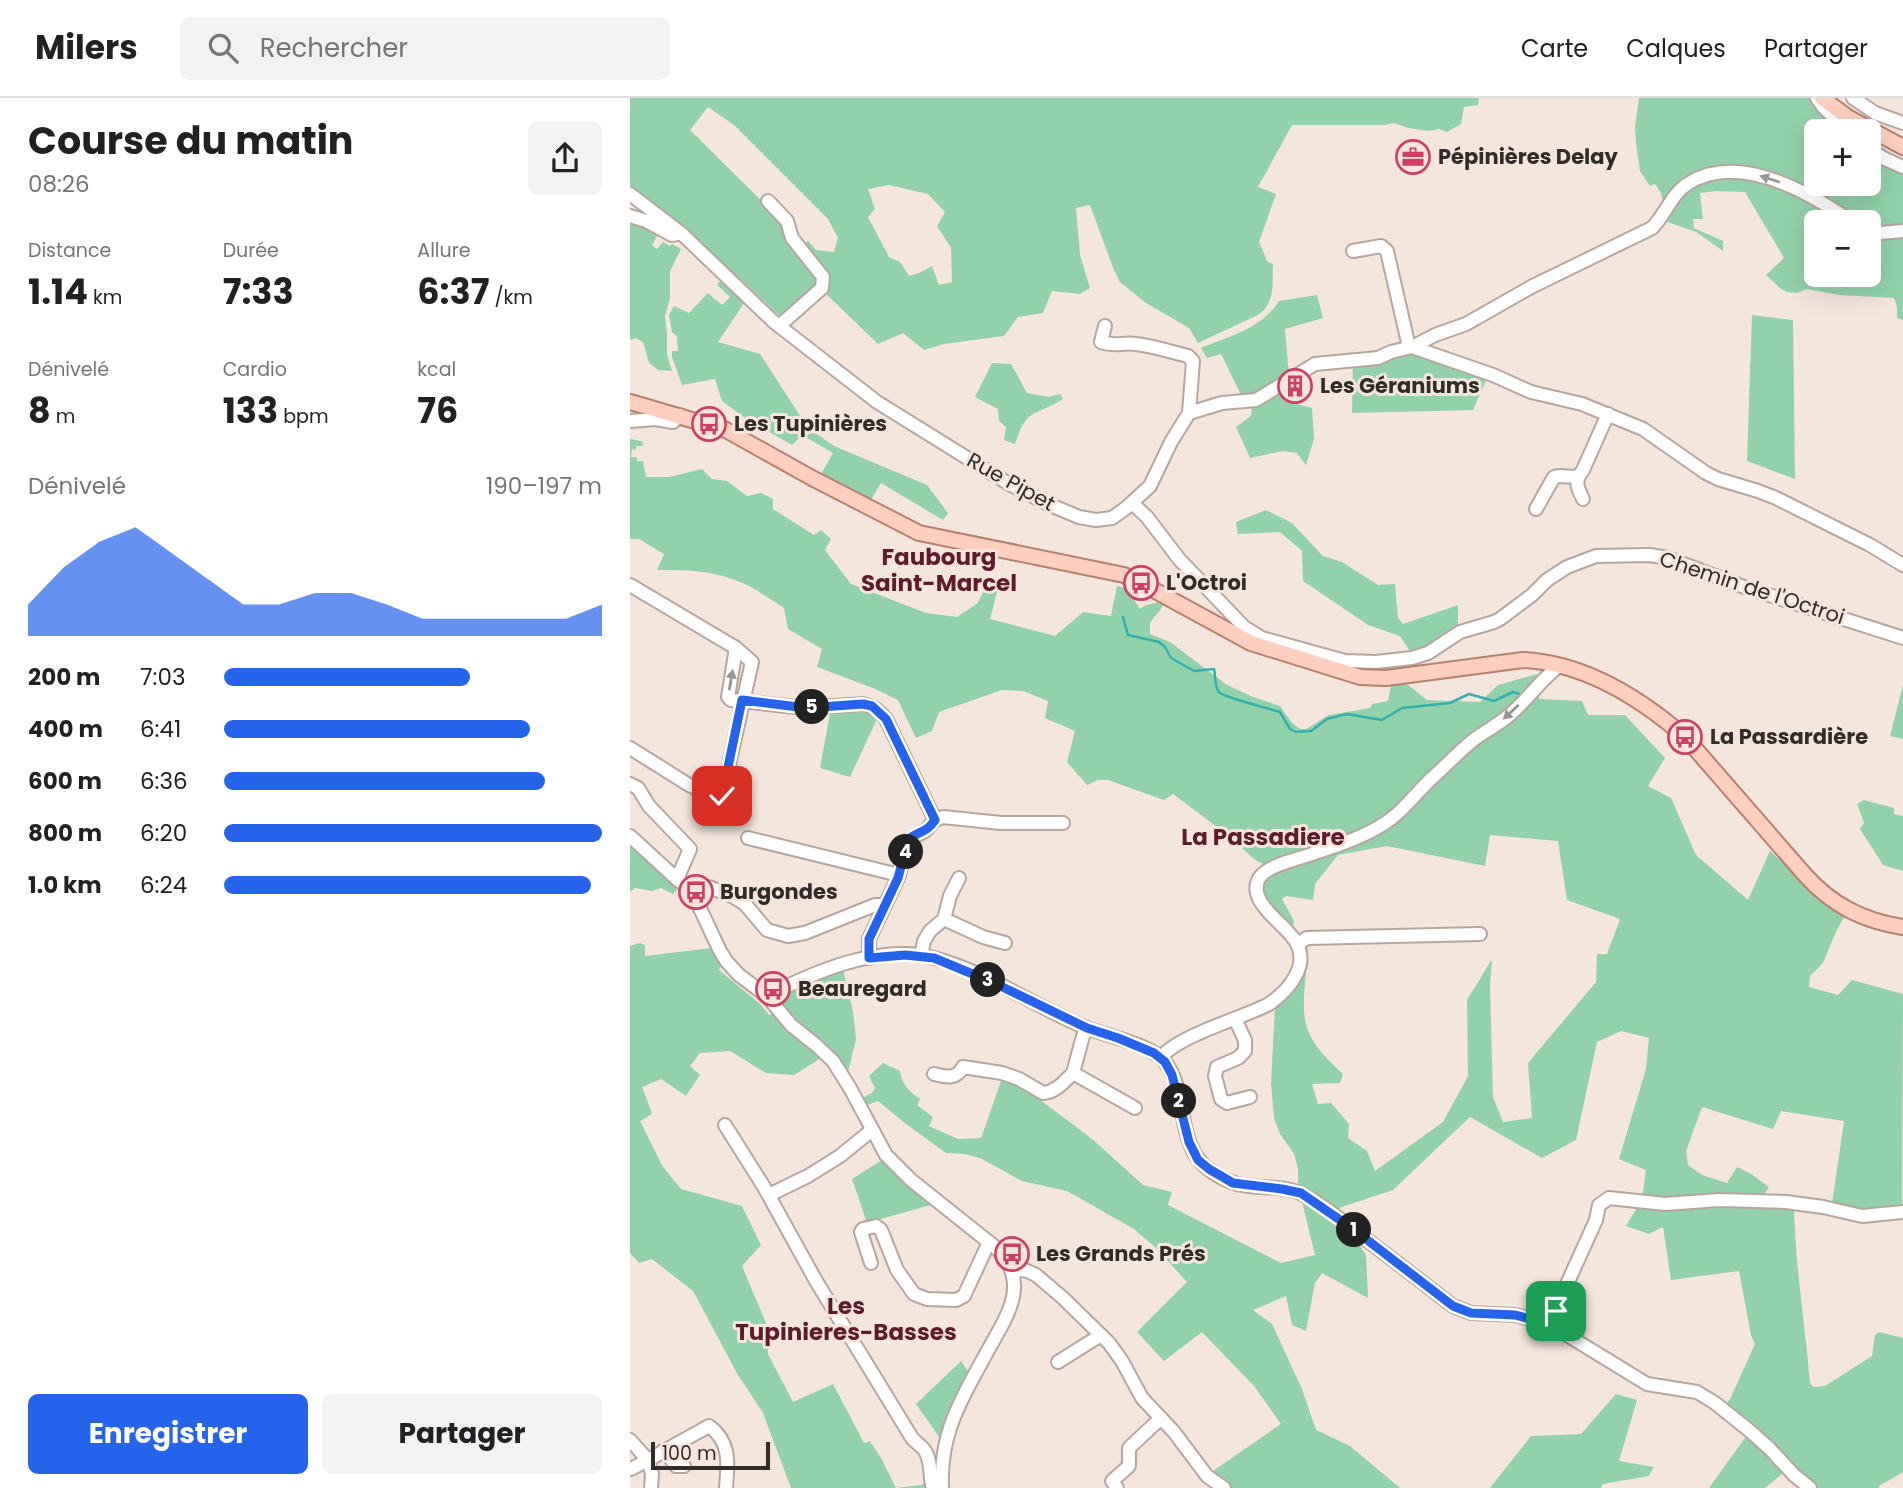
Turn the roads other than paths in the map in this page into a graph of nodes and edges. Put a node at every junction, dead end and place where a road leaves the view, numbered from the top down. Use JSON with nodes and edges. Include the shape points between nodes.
{"nodes":[{"id":1,"x":1817,"y":98,"type":"edge"},
{"id":2,"x":1822,"y":98,"type":"edge"},
{"id":3,"x":1853,"y":98,"type":"edge"},
{"id":4,"x":1836,"y":119,"type":"edge"},
{"id":5,"x":1903,"y":123,"type":"edge"},
{"id":6,"x":1903,"y":147,"type":"edge"},
{"id":7,"x":1881,"y":156,"type":"edge"},
{"id":8,"x":1903,"y":167,"type":"edge"},
{"id":9,"x":630,"y":194,"type":"edge"},
{"id":10,"x":768,"y":201,"type":"dead end"},
{"id":11,"x":1833,"y":210,"type":"edge"},
{"id":12,"x":630,"y":216,"type":"edge"},
{"id":13,"x":1903,"y":231,"type":"edge"},
{"id":14,"x":681,"y":233,"type":"junction"},
{"id":15,"x":1881,"y":233,"type":"edge"},
{"id":16,"x":1353,"y":251,"type":"dead end"},
{"id":17,"x":779,"y":326,"type":"junction"},
{"id":18,"x":1105,"y":327,"type":"dead end"},
{"id":19,"x":1411,"y":347,"type":"junction"},
{"id":20,"x":630,"y":402,"type":"edge"},
{"id":21,"x":1189,"y":414,"type":"junction"},
{"id":22,"x":1608,"y":414,"type":"junction"},
{"id":23,"x":680,"y":415,"type":"junction"},
{"id":24,"x":630,"y":421,"type":"edge"},
{"id":25,"x":1577,"y":477,"type":"junction"},
{"id":26,"x":1583,"y":499,"type":"dead end"},
{"id":27,"x":1132,"y":503,"type":"junction"},
{"id":28,"x":1536,"y":509,"type":"dead end"},
{"id":29,"x":1903,"y":565,"type":"edge"},
{"id":30,"x":630,"y":585,"type":"edge"},
{"id":31,"x":1903,"y":638,"type":"edge"},
{"id":32,"x":1261,"y":642,"type":"junction"},
{"id":33,"x":1560,"y":665,"type":"junction"},
{"id":34,"x":742,"y":700,"type":"junction"},
{"id":35,"x":630,"y":748,"type":"edge"},
{"id":36,"x":630,"y":784,"type":"edge"},
{"id":37,"x":935,"y":820,"type":"junction"},
{"id":38,"x":1063,"y":823,"type":"dead end"},
{"id":39,"x":630,"y":836,"type":"edge"},
{"id":40,"x":748,"y":838,"type":"dead end"},
{"id":41,"x":899,"y":875,"type":"junction"},
{"id":42,"x":959,"y":878,"type":"dead end"},
{"id":43,"x":677,"y":879,"type":"junction"},
{"id":44,"x":690,"y":887,"type":"junction"},
{"id":45,"x":884,"y":905,"type":"junction"},
{"id":46,"x":944,"y":919,"type":"junction"},
{"id":47,"x":1903,"y":927,"type":"edge"},
{"id":48,"x":1480,"y":934,"type":"dead end"},
{"id":49,"x":1005,"y":943,"type":"dead end"},
{"id":50,"x":1298,"y":944,"type":"junction"},
{"id":51,"x":920,"y":956,"type":"junction"},
{"id":52,"x":869,"y":958,"type":"junction"},
{"id":53,"x":767,"y":996,"type":"junction"},
{"id":54,"x":1235,"y":1019,"type":"junction"},
{"id":55,"x":1087,"y":1028,"type":"junction"},
{"id":56,"x":1161,"y":1057,"type":"junction"},
{"id":57,"x":1073,"y":1073,"type":"junction"},
{"id":58,"x":934,"y":1074,"type":"dead end"},
{"id":59,"x":1250,"y":1097,"type":"dead end"},
{"id":60,"x":1135,"y":1108,"type":"dead end"},
{"id":61,"x":724,"y":1125,"type":"dead end"},
{"id":62,"x":872,"y":1130,"type":"junction"},
{"id":63,"x":769,"y":1195,"type":"junction"},
{"id":64,"x":1903,"y":1212,"type":"edge"},
{"id":65,"x":989,"y":1242,"type":"junction"},
{"id":66,"x":871,"y":1263,"type":"dead end"},
{"id":67,"x":1013,"y":1271,"type":"junction"},
{"id":68,"x":1549,"y":1324,"type":"junction"},
{"id":69,"x":1101,"y":1335,"type":"junction"},
{"id":70,"x":1058,"y":1362,"type":"dead end"},
{"id":71,"x":1161,"y":1418,"type":"junction"},
{"id":72,"x":630,"y":1440,"type":"edge"},
{"id":73,"x":664,"y":1450,"type":"junction"},
{"id":74,"x":648,"y":1460,"type":"junction"},
{"id":75,"x":684,"y":1466,"type":"dead end"},
{"id":76,"x":631,"y":1469,"type":"edge"},
{"id":77,"x":651,"y":1488,"type":"edge"},
{"id":78,"x":726,"y":1488,"type":"edge"},
{"id":79,"x":933,"y":1488,"type":"edge"},
{"id":80,"x":942,"y":1488,"type":"edge"},
{"id":81,"x":1117,"y":1488,"type":"edge"},
{"id":82,"x":1224,"y":1488,"type":"edge"},
{"id":83,"x":1810,"y":1488,"type":"edge"}],
"edges":[{"from":1,"to":4,"type":"street"},
{"from":2,"to":6,"type":"main road"},
{"from":3,"to":5,"type":"street","via":[[1875,113]]},
{"from":7,"to":8,"type":"street"},
{"from":9,"to":14,"type":"street","name":"Rue Pipet"},
{"from":10,"to":17,"type":"street","via":[[787,221],[792,238],[823,277],[822,288]]},
{"from":11,"to":19,"type":"street","one_way":true,"via":[[1782,183],[1742,171],[1711,173],[1689,183],[1651,228],[1466,324]]},
{"from":12,"to":14,"type":"street","via":[[672,235]]},
{"from":13,"to":15,"type":"street"},
{"from":14,"to":17,"type":"street","name":"Rue Pipet"},
{"from":16,"to":19,"type":"street","via":[[1381,246],[1387,251]]},
{"from":17,"to":27,"type":"street","name":"Rue Pipet","via":[[881,405],[1038,499],[1096,520],[1112,518]]},
{"from":18,"to":21,"type":"street","via":[[1101,342],[1140,344],[1194,361]]},
{"from":19,"to":21,"type":"street","via":[[1378,358],[1315,364],[1256,400],[1222,403]]},
{"from":19,"to":22,"type":"street","via":[[1531,392]]},
{"from":20,"to":23,"type":"main road"},
{"from":21,"to":27,"type":"street","name":"Rue Pipet","via":[[1150,486]]},
{"from":22,"to":25,"type":"street"},
{"from":22,"to":29,"type":"street","via":[[1643,429],[1706,473],[1776,498]]},
{"from":23,"to":24,"type":"street","via":[[673,422]]},
{"from":23,"to":32,"type":"main road","via":[[726,430],[914,531],[1124,575]]},
{"from":25,"to":26,"type":"street"},
{"from":25,"to":28,"type":"street","via":[[1554,477]]},
{"from":27,"to":32,"type":"street"},
{"from":30,"to":34,"type":"street","via":[[736,648],[728,697]]},
{"from":31,"to":32,"type":"street","name":"Chemin de l'Octroi","via":[[1668,558],[1612,555],[1567,567],[1500,619],[1460,632],[1412,658],[1345,662]]},
{"from":32,"to":33,"type":"main road","via":[[1373,679],[1523,660]]},
{"from":33,"to":47,"type":"main road","via":[[1606,682],[1677,730],[1830,899],[1868,920]]},
{"from":33,"to":50,"type":"street","one_way":true,"via":[[1382,825],[1266,870],[1256,889],[1259,900]]},
{"from":34,"to":35,"type":"street","via":[[722,796],[689,785]]},
{"from":34,"to":37,"type":"street","via":[[806,708],[872,706],[886,719]]},
{"from":36,"to":43,"type":"street","via":[[690,849]]},
{"from":37,"to":38,"type":"street"},
{"from":37,"to":41,"type":"street","via":[[908,840]]},
{"from":39,"to":43,"type":"street"},
{"from":40,"to":41,"type":"street"},
{"from":41,"to":45,"type":"street"},
{"from":42,"to":46,"type":"street"},
{"from":43,"to":44,"type":"street"},
{"from":44,"to":45,"type":"street","via":[[709,887],[732,896],[767,930],[788,936]]},
{"from":44,"to":53,"type":"street","via":[[727,962]]},
{"from":45,"to":52,"type":"street","via":[[869,939]]},
{"from":46,"to":49,"type":"street"},
{"from":46,"to":51,"type":"street","via":[[930,931]]},
{"from":48,"to":50,"type":"street","via":[[1307,938]]},
{"from":50,"to":54,"type":"street","via":[[1299,967],[1286,991]]},
{"from":51,"to":52,"type":"street"},
{"from":51,"to":55,"type":"street","via":[[958,967]]},
{"from":52,"to":53,"type":"street","via":[[812,974]]},
{"from":53,"to":62,"type":"street","via":[[791,1025],[833,1061]]},
{"from":54,"to":56,"type":"street","via":[[1188,1038]]},
{"from":54,"to":59,"type":"street","via":[[1245,1051],[1217,1067],[1214,1076],[1224,1102]]},
{"from":55,"to":56,"type":"street"},
{"from":55,"to":57,"type":"street"},
{"from":56,"to":68,"type":"street","via":[[1172,1075],[1189,1142],[1209,1169],[1233,1183],[1301,1193],[1453,1306],[1471,1313],[1515,1315]]},
{"from":57,"to":58,"type":"street","via":[[1046,1094],[1002,1073],[963,1067],[951,1077]]},
{"from":57,"to":60,"type":"street"},
{"from":61,"to":63,"type":"street"},
{"from":62,"to":63,"type":"street","via":[[808,1176]]},
{"from":62,"to":65,"type":"street","via":[[896,1166]]},
{"from":63,"to":79,"type":"street","via":[[816,1281],[912,1438],[925,1451]]},
{"from":64,"to":68,"type":"street","via":[[1862,1216],[1786,1202],[1665,1203],[1609,1198],[1599,1205],[1597,1220]]},
{"from":65,"to":66,"type":"street","via":[[964,1296],[956,1300],[914,1294],[876,1226],[861,1232]]},
{"from":65,"to":67,"type":"street"},
{"from":67,"to":69,"type":"street","via":[[1036,1275]]},
{"from":67,"to":80,"type":"street","via":[[1009,1313],[951,1427]]},
{"from":68,"to":83,"type":"street","via":[[1647,1384],[1689,1390],[1715,1403]]},
{"from":69,"to":70,"type":"street"},
{"from":69,"to":71,"type":"street","via":[[1142,1398]]},
{"from":71,"to":81,"type":"street","via":[[1129,1448],[1129,1466],[1112,1480]]},
{"from":71,"to":82,"type":"street","via":[[1207,1476]]},
{"from":72,"to":74,"type":"street"},
{"from":73,"to":74,"type":"street"},
{"from":73,"to":75,"type":"street","via":[[676,1466]]},
{"from":73,"to":78,"type":"street","via":[[711,1427],[726,1451]]},
{"from":74,"to":76,"type":"street"},
{"from":74,"to":77,"type":"street"}]}
